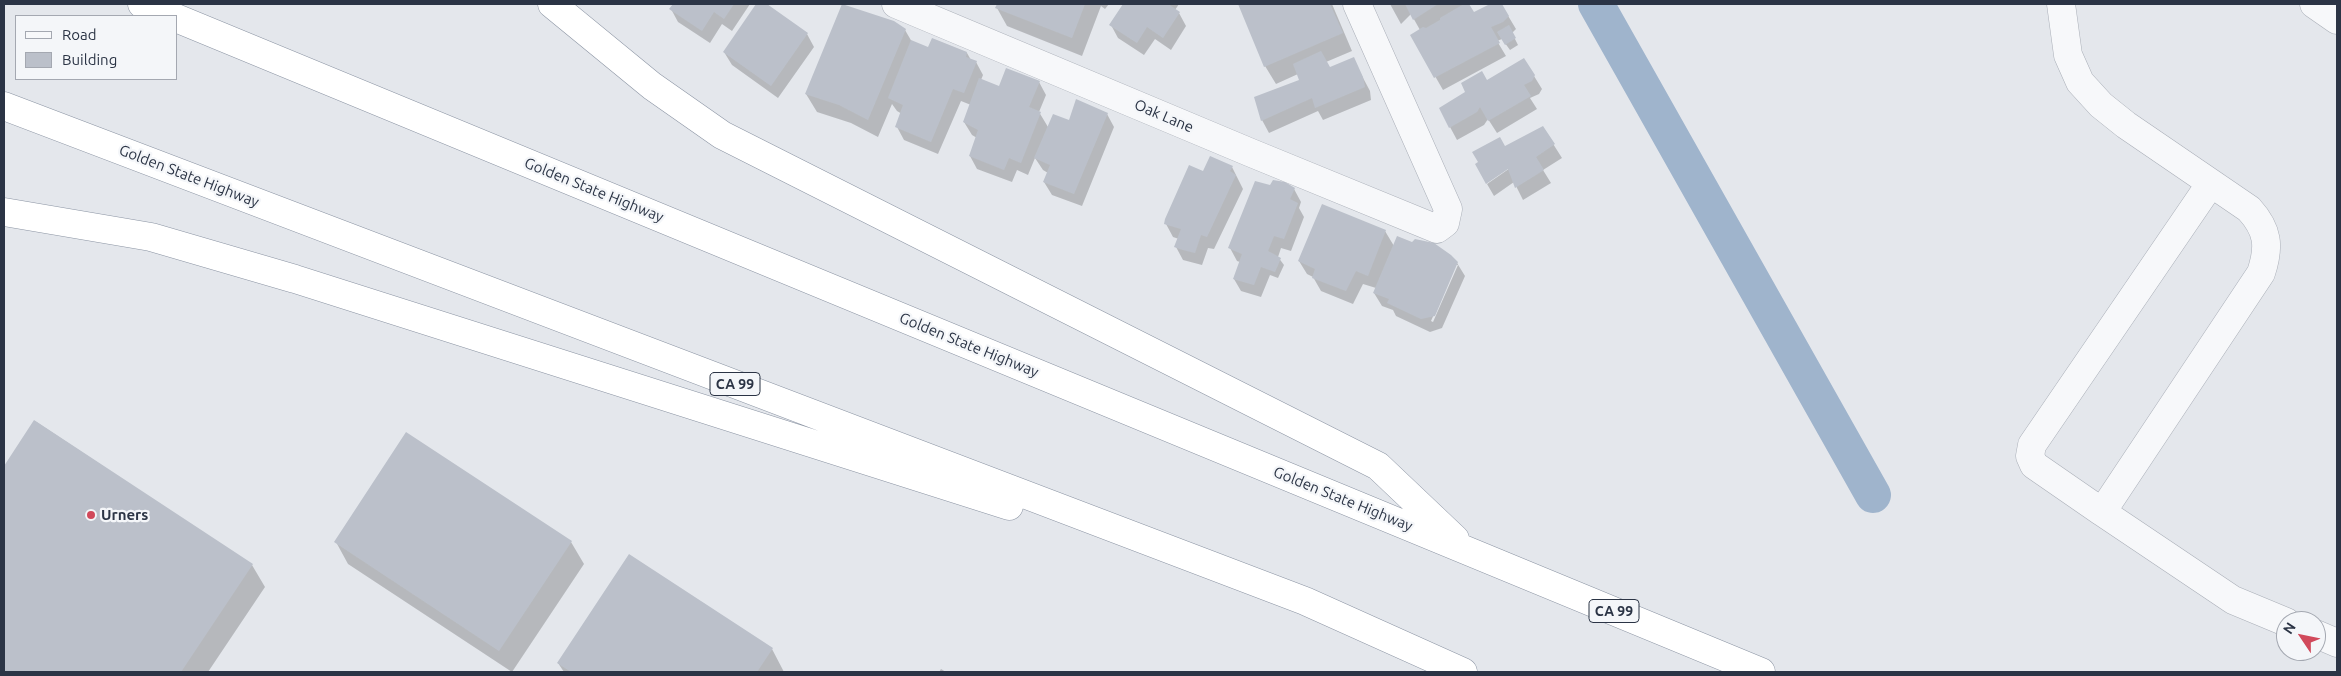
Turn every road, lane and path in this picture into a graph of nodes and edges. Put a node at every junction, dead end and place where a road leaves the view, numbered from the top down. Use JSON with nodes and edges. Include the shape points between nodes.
{"nodes":[{"id":1,"x":142,"y":4,"type":"edge"},
{"id":2,"x":552,"y":4,"type":"edge"},
{"id":3,"x":896,"y":4,"type":"edge"},
{"id":4,"x":1357,"y":4,"type":"edge"},
{"id":5,"x":2062,"y":4,"type":"edge"},
{"id":6,"x":2314,"y":4,"type":"edge"},
{"id":7,"x":932,"y":10,"type":"edge"},
{"id":8,"x":170,"y":15,"type":"edge"},
{"id":9,"x":178,"y":19,"type":"edge"},
{"id":10,"x":2337,"y":20,"type":"edge"},
{"id":11,"x":4,"y":106,"type":"edge"},
{"id":12,"x":2211,"y":183,"type":"junction"},
{"id":13,"x":4,"y":212,"type":"edge"},
{"id":14,"x":2102,"y":512,"type":"junction"},
{"id":15,"x":1467,"y":550,"type":"junction"},
{"id":16,"x":1305,"y":600,"type":"junction"},
{"id":17,"x":2276,"y":618,"type":"edge"},
{"id":18,"x":1463,"y":672,"type":"edge"},
{"id":19,"x":1761,"y":672,"type":"edge"}],
"edges":[{"from":1,"to":8,"type":"highway"},
{"from":2,"to":15,"type":"highway","via":[[652,86],[722,136],[1378,466]]},
{"from":3,"to":7,"type":"lane","name":"Oak Lane"},
{"from":4,"to":7,"type":"lane","name":"Oak Lane","via":[[1440,219]]},
{"from":5,"to":12,"type":"lane","via":[[2068,55],[2080,82],[2126,125]]},
{"from":6,"to":10,"type":"lane"},
{"from":9,"to":15,"type":"highway","name":"Golden State Highway","number":"CA 99"},
{"from":11,"to":16,"type":"highway","name":"Golden State Highway","number":"CA 99"},
{"from":12,"to":14,"type":"lane","via":[[2249,208],[2260,221],[2266,236],[2267,254],[2262,273]]},
{"from":12,"to":14,"type":"lane","via":[[2032,445],[2030,456],[2034,465]]},
{"from":13,"to":16,"type":"highway","via":[[152,238],[295,279]]},
{"from":14,"to":17,"type":"lane","via":[[2232,600]]},
{"from":15,"to":19,"type":"highway","name":"Golden State Highway","number":"CA 99"},
{"from":16,"to":18,"type":"highway","name":"Golden State Highway","number":"CA 99"}]}
